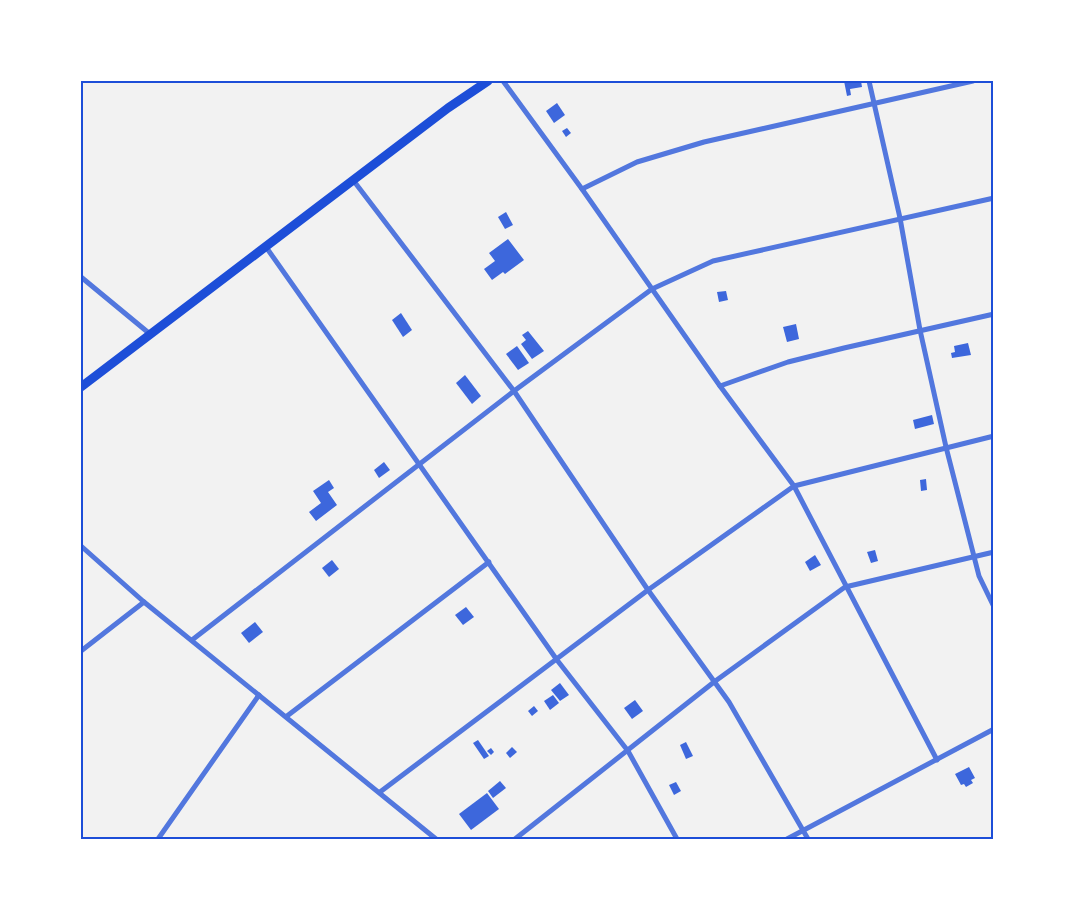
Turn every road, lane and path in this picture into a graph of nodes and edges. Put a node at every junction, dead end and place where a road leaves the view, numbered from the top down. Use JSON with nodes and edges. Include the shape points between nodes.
{"nodes":[{"id":1,"x":488,"y":81,"type":"edge"},
{"id":2,"x":502,"y":81,"type":"edge"},
{"id":3,"x":869,"y":81,"type":"edge"},
{"id":4,"x":972,"y":81,"type":"edge"},
{"id":5,"x":874,"y":105,"type":"junction"},
{"id":6,"x":353,"y":180,"type":"junction"},
{"id":7,"x":582,"y":189,"type":"junction"},
{"id":8,"x":994,"y":198,"type":"edge"},
{"id":9,"x":900,"y":218,"type":"junction"},
{"id":10,"x":266,"y":248,"type":"junction"},
{"id":11,"x":81,"y":277,"type":"edge"},
{"id":12,"x":652,"y":289,"type":"junction"},
{"id":13,"x":994,"y":314,"type":"edge"},
{"id":14,"x":920,"y":330,"type":"junction"},
{"id":15,"x":150,"y":334,"type":"junction"},
{"id":16,"x":720,"y":386,"type":"junction"},
{"id":17,"x":81,"y":387,"type":"edge"},
{"id":18,"x":514,"y":391,"type":"junction"},
{"id":19,"x":994,"y":436,"type":"edge"},
{"id":20,"x":946,"y":447,"type":"junction"},
{"id":21,"x":418,"y":466,"type":"junction"},
{"id":22,"x":794,"y":486,"type":"junction"},
{"id":23,"x":81,"y":546,"type":"edge"},
{"id":24,"x":994,"y":552,"type":"edge"},
{"id":25,"x":974,"y":556,"type":"junction"},
{"id":26,"x":489,"y":562,"type":"junction"},
{"id":27,"x":845,"y":587,"type":"junction"},
{"id":28,"x":648,"y":590,"type":"junction"},
{"id":29,"x":144,"y":602,"type":"junction"},
{"id":30,"x":994,"y":607,"type":"edge"},
{"id":31,"x":192,"y":640,"type":"junction"},
{"id":32,"x":81,"y":651,"type":"edge"},
{"id":33,"x":557,"y":660,"type":"junction"},
{"id":34,"x":714,"y":682,"type":"junction"},
{"id":35,"x":259,"y":695,"type":"junction"},
{"id":36,"x":287,"y":716,"type":"junction"},
{"id":37,"x":994,"y":729,"type":"edge"},
{"id":38,"x":628,"y":751,"type":"junction"},
{"id":39,"x":937,"y":760,"type":"junction"},
{"id":40,"x":380,"y":792,"type":"junction"},
{"id":41,"x":804,"y":830,"type":"junction"},
{"id":42,"x":158,"y":839,"type":"edge"},
{"id":43,"x":436,"y":839,"type":"edge"},
{"id":44,"x":514,"y":839,"type":"edge"},
{"id":45,"x":677,"y":839,"type":"edge"},
{"id":46,"x":787,"y":839,"type":"edge"},
{"id":47,"x":808,"y":839,"type":"edge"}],
"edges":[{"from":1,"to":6,"type":"highway"},
{"from":2,"to":7,"type":"street"},
{"from":3,"to":5,"type":"street"},
{"from":4,"to":5,"type":"street"},
{"from":5,"to":7,"type":"street","via":[[704,142],[637,162]]},
{"from":5,"to":9,"type":"street"},
{"from":6,"to":10,"type":"highway"},
{"from":6,"to":18,"type":"street"},
{"from":7,"to":12,"type":"street"},
{"from":8,"to":9,"type":"street"},
{"from":9,"to":12,"type":"street","via":[[713,261]]},
{"from":9,"to":14,"type":"street"},
{"from":10,"to":15,"type":"highway"},
{"from":10,"to":21,"type":"street"},
{"from":11,"to":15,"type":"street"},
{"from":12,"to":16,"type":"street"},
{"from":12,"to":18,"type":"street"},
{"from":13,"to":14,"type":"street"},
{"from":14,"to":16,"type":"street","via":[[788,362]]},
{"from":14,"to":20,"type":"street"},
{"from":15,"to":17,"type":"highway"},
{"from":16,"to":22,"type":"street"},
{"from":18,"to":21,"type":"street"},
{"from":18,"to":28,"type":"street"},
{"from":19,"to":20,"type":"street"},
{"from":20,"to":22,"type":"street"},
{"from":20,"to":25,"type":"street"},
{"from":21,"to":26,"type":"street"},
{"from":21,"to":31,"type":"street"},
{"from":22,"to":27,"type":"street"},
{"from":22,"to":28,"type":"street"},
{"from":23,"to":29,"type":"street"},
{"from":24,"to":25,"type":"street"},
{"from":25,"to":27,"type":"street"},
{"from":25,"to":30,"type":"street","via":[[979,576]]},
{"from":26,"to":33,"type":"street"},
{"from":26,"to":36,"type":"street"},
{"from":27,"to":34,"type":"street"},
{"from":27,"to":39,"type":"street"},
{"from":28,"to":33,"type":"street"},
{"from":28,"to":34,"type":"street"},
{"from":29,"to":31,"type":"street"},
{"from":29,"to":32,"type":"street"},
{"from":31,"to":35,"type":"street"},
{"from":33,"to":38,"type":"street"},
{"from":33,"to":40,"type":"street"},
{"from":34,"to":38,"type":"street"},
{"from":34,"to":41,"type":"street"},
{"from":35,"to":36,"type":"street"},
{"from":35,"to":42,"type":"street"},
{"from":36,"to":40,"type":"street"},
{"from":37,"to":39,"type":"street"},
{"from":38,"to":44,"type":"street"},
{"from":38,"to":45,"type":"street"},
{"from":39,"to":41,"type":"street"},
{"from":40,"to":43,"type":"street"},
{"from":41,"to":46,"type":"street"},
{"from":41,"to":47,"type":"street"}]}
